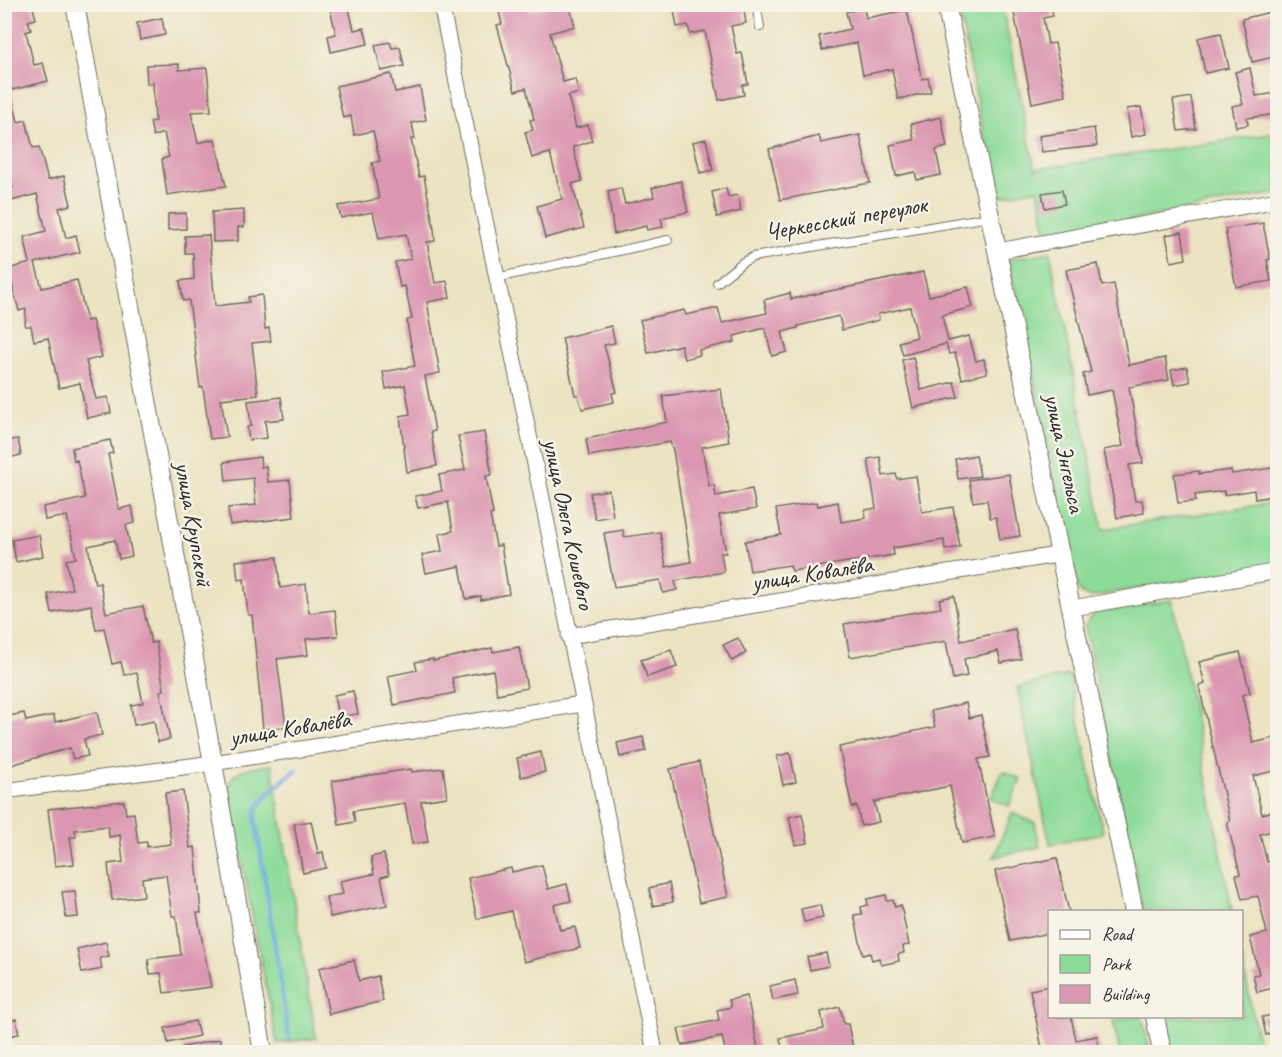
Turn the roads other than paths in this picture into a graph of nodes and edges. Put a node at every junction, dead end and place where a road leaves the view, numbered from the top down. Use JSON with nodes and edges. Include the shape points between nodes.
{"nodes":[{"id":1,"x":75,"y":4,"type":"edge"},
{"id":2,"x":441,"y":4,"type":"edge"},
{"id":3,"x":756,"y":4,"type":"edge"},
{"id":4,"x":946,"y":4,"type":"edge"},
{"id":5,"x":760,"y":27,"type":"dead end"},
{"id":6,"x":1278,"y":200,"type":"edge"},
{"id":7,"x":991,"y":217,"type":"junction"},
{"id":8,"x":668,"y":240,"type":"dead end"},
{"id":9,"x":998,"y":251,"type":"junction"},
{"id":10,"x":496,"y":279,"type":"junction"},
{"id":11,"x":717,"y":283,"type":"dead end"},
{"id":12,"x":1062,"y":554,"type":"junction"},
{"id":13,"x":1278,"y":571,"type":"edge"},
{"id":14,"x":1073,"y":608,"type":"junction"},
{"id":15,"x":569,"y":636,"type":"junction"},
{"id":16,"x":582,"y":704,"type":"junction"},
{"id":17,"x":213,"y":763,"type":"junction"},
{"id":18,"x":4,"y":791,"type":"edge"},
{"id":19,"x":1134,"y":910,"type":"edge"},
{"id":20,"x":1155,"y":1018,"type":"edge"},
{"id":21,"x":263,"y":1053,"type":"edge"},
{"id":22,"x":655,"y":1053,"type":"edge"},
{"id":23,"x":1162,"y":1053,"type":"edge"}],
"edges":[{"from":1,"to":17,"type":"street","name":"улица Крупской"},
{"from":2,"to":10,"type":"street","name":"улица Олега Кошевого"},
{"from":3,"to":5,"type":"lane"},
{"from":4,"to":7,"type":"street","name":"улица Энгельса"},
{"from":6,"to":9,"type":"street"},
{"from":7,"to":9,"type":"street","name":"улица Энгельса"},
{"from":7,"to":11,"type":"lane","name":"Черкесский переулок","via":[[753,257]]},
{"from":8,"to":10,"type":"lane"},
{"from":9,"to":12,"type":"street","name":"улица Энгельса"},
{"from":10,"to":15,"type":"street","name":"улица Олега Кошевого"},
{"from":12,"to":14,"type":"street","name":"улица Энгельса"},
{"from":12,"to":15,"type":"street","name":"улица Ковалёва"},
{"from":13,"to":14,"type":"street"},
{"from":14,"to":19,"type":"street","name":"улица Энгельса"},
{"from":15,"to":16,"type":"street","name":"улица Олега Кошевого"},
{"from":16,"to":17,"type":"street","name":"улица Ковалёва"},
{"from":16,"to":22,"type":"street","name":"улица Олега Кошевого"},
{"from":17,"to":18,"type":"street","name":"улица Ковалёва"},
{"from":17,"to":21,"type":"street","name":"улица Крупской"},
{"from":20,"to":23,"type":"street"}]}
